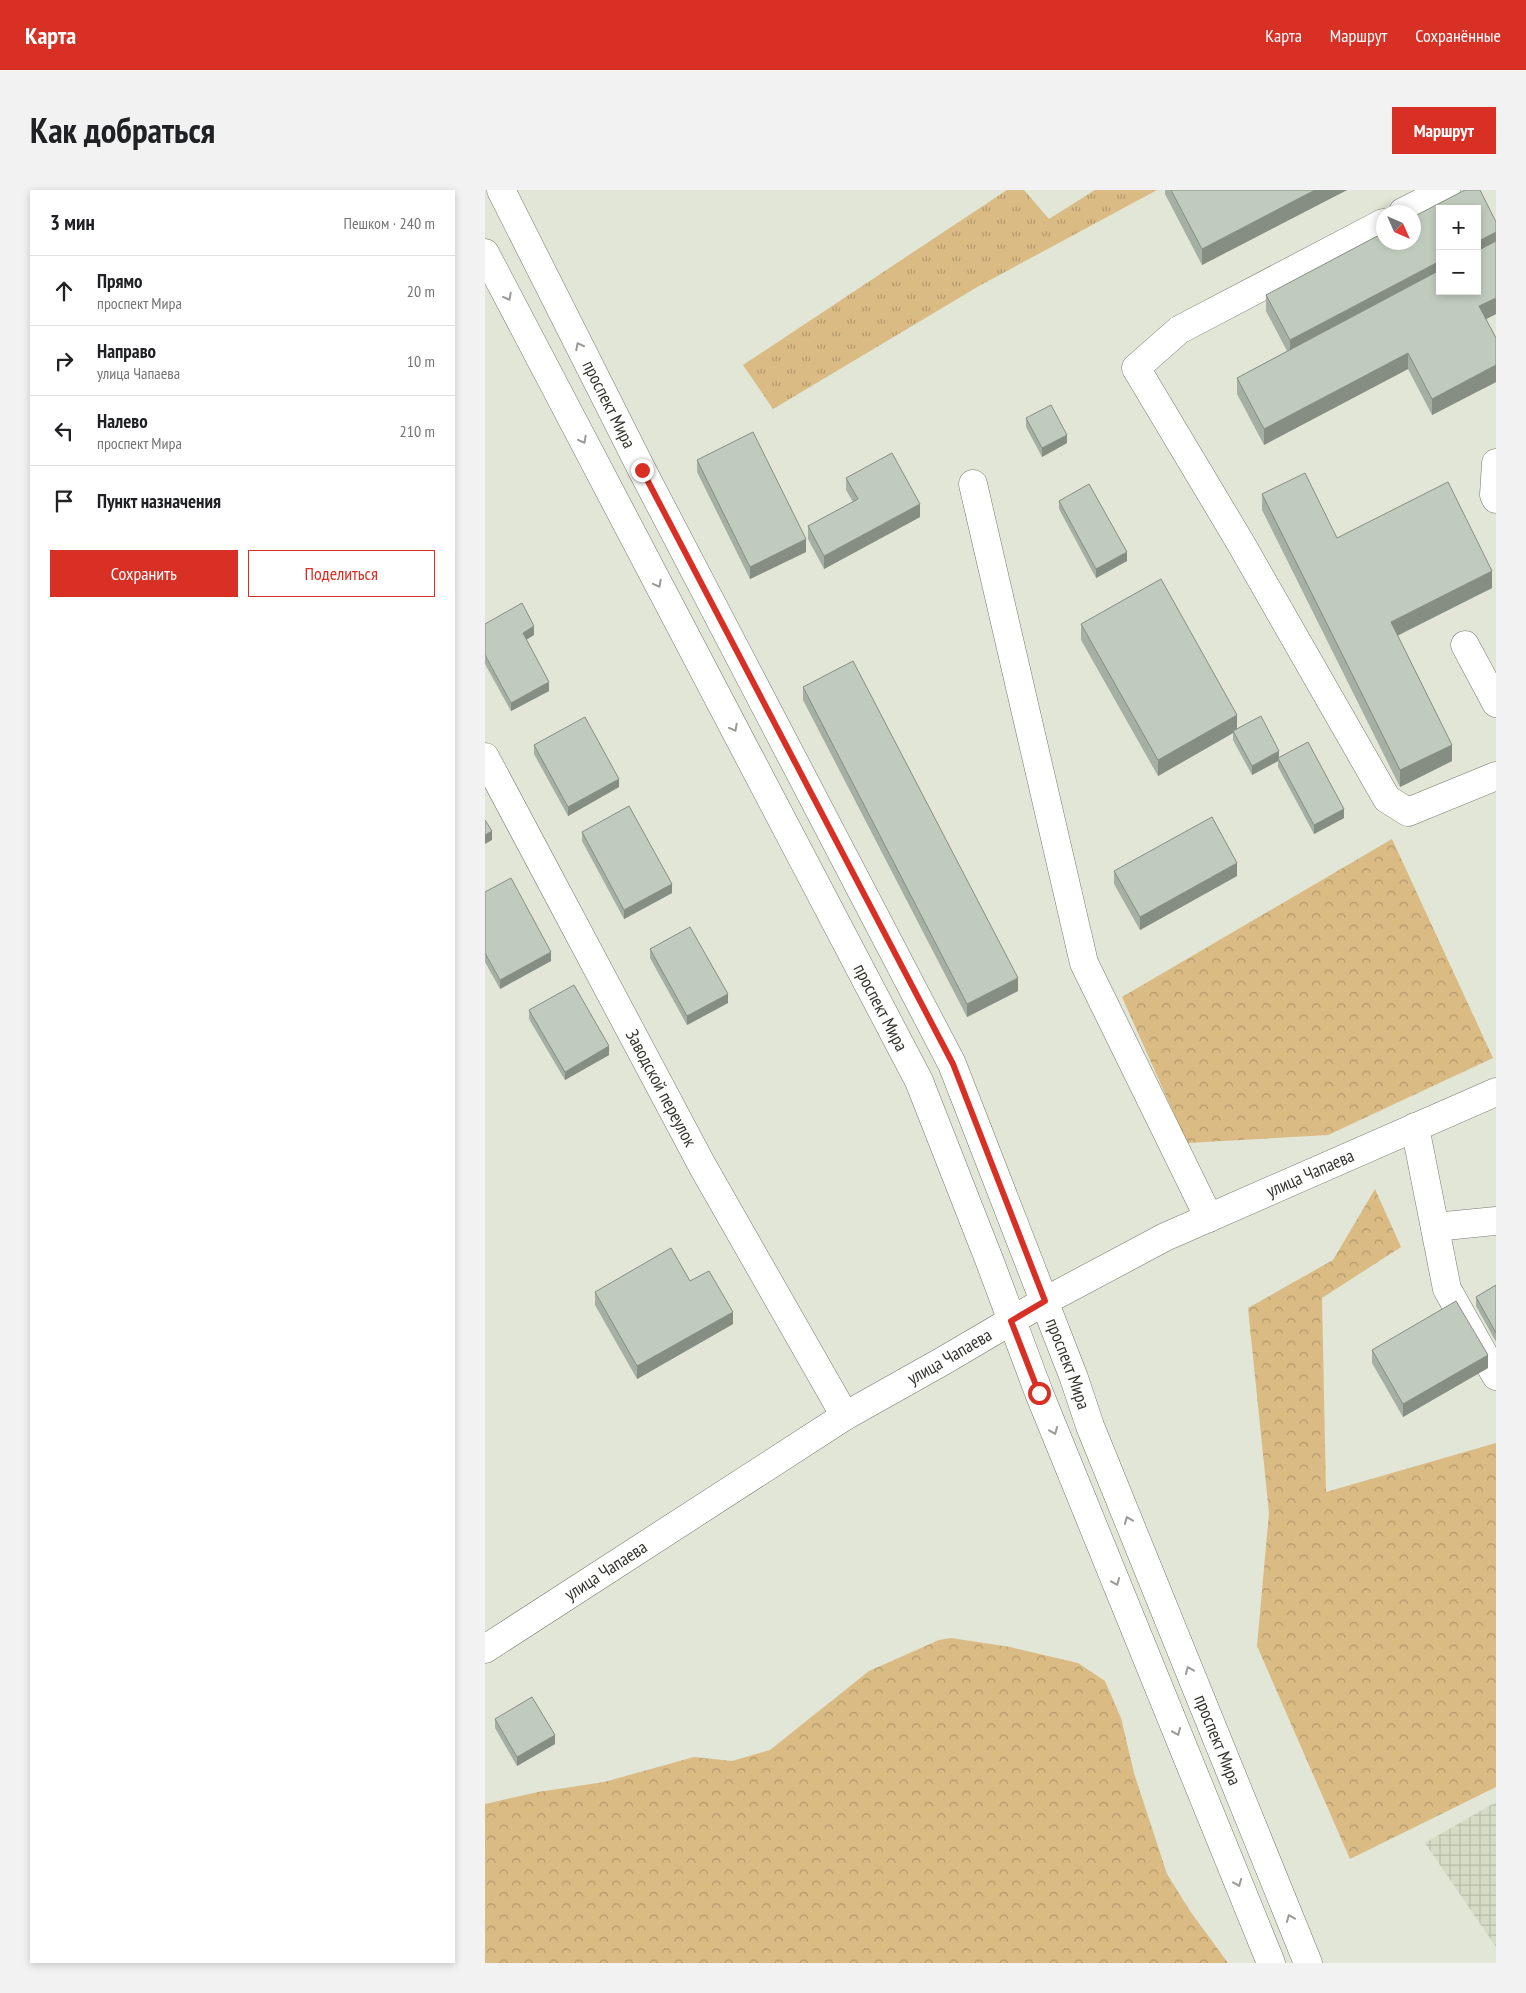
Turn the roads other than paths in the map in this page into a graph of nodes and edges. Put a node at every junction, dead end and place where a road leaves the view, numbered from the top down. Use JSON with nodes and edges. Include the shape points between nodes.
{"nodes":[{"id":1,"x":501,"y":190,"type":"edge"},
{"id":2,"x":1446,"y":190,"type":"edge"},
{"id":3,"x":1417,"y":205,"type":"edge"},
{"id":4,"x":1376,"y":227,"type":"edge"},
{"id":5,"x":485,"y":253,"type":"edge"},
{"id":6,"x":1496,"y":463,"type":"edge"},
{"id":7,"x":973,"y":484,"type":"dead end"},
{"id":8,"x":1496,"y":499,"type":"edge"},
{"id":9,"x":1465,"y":645,"type":"dead end"},
{"id":10,"x":1496,"y":703,"type":"edge"},
{"id":11,"x":485,"y":757,"type":"edge"},
{"id":12,"x":1496,"y":776,"type":"edge"},
{"id":13,"x":1496,"y":1092,"type":"edge"},
{"id":14,"x":1415,"y":1127,"type":"junction"},
{"id":15,"x":1209,"y":1218,"type":"junction"},
{"id":16,"x":1496,"y":1221,"type":"edge"},
{"id":17,"x":1435,"y":1228,"type":"junction"},
{"id":18,"x":1045,"y":1301,"type":"junction"},
{"id":19,"x":1011,"y":1321,"type":"junction"},
{"id":20,"x":1496,"y":1376,"type":"edge"},
{"id":21,"x":845,"y":1416,"type":"junction"},
{"id":22,"x":485,"y":1649,"type":"edge"},
{"id":23,"x":1271,"y":1963,"type":"edge"},
{"id":24,"x":1308,"y":1963,"type":"edge"}],
"edges":[{"from":18,"to":1,"type":"main road","name":"проспект Мира","one_way":true,"via":[[953,1064],[642,470]]},
{"from":2,"to":3,"type":"main road"},
{"from":4,"to":12,"type":"main road","via":[[1179,330],[1136,368],[1245,550],[1387,799],[1408,812]]},
{"from":5,"to":19,"type":"main road","name":"проспект Мира","one_way":true,"via":[[919,1082]]},
{"from":6,"to":8,"type":"main road"},
{"from":7,"to":15,"type":"main road","via":[[1084,963]]},
{"from":9,"to":10,"type":"main road"},
{"from":11,"to":21,"type":"main road","name":"Заводской переулок","via":[[703,1167]]},
{"from":13,"to":14,"type":"main road","name":"улица Чапаева"},
{"from":14,"to":15,"type":"main road","name":"улица Чапаева"},
{"from":14,"to":17,"type":"main road"},
{"from":15,"to":18,"type":"main road","name":"улица Чапаева","via":[[1165,1237]]},
{"from":16,"to":17,"type":"main road"},
{"from":17,"to":20,"type":"main road","via":[[1447,1289]]},
{"from":18,"to":19,"type":"main road","name":"улица Чапаева"},
{"from":24,"to":18,"type":"main road","name":"проспект Мира","one_way":true,"via":[[1090,1426]]},
{"from":19,"to":21,"type":"main road","name":"улица Чапаева"},
{"from":19,"to":23,"type":"main road","name":"проспект Мира","one_way":true},
{"from":21,"to":22,"type":"main road","name":"улица Чапаева"}]}
